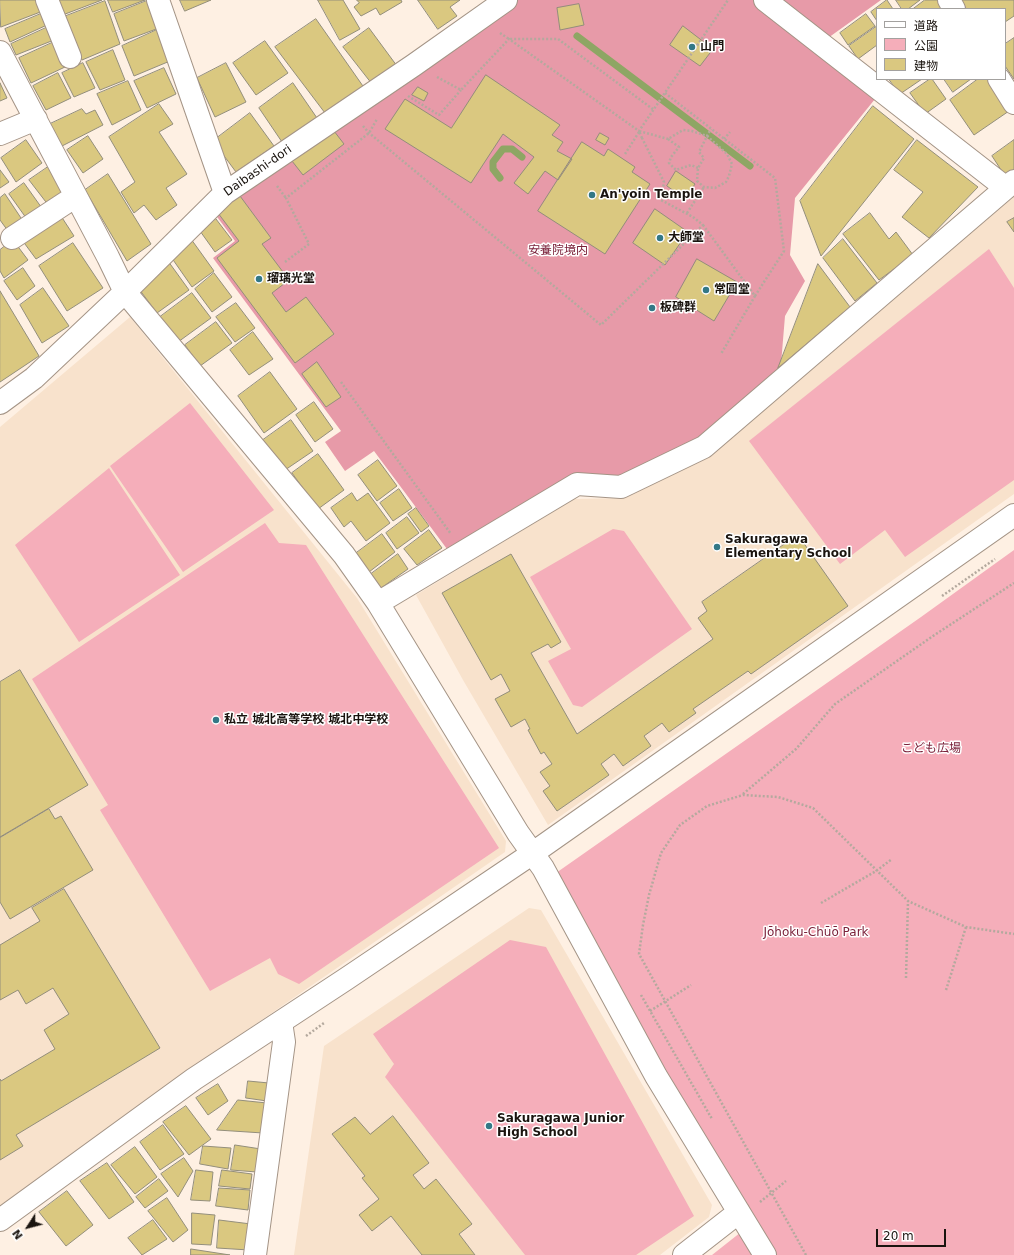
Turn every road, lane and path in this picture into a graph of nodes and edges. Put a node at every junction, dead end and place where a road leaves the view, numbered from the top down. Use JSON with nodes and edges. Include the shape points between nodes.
{"nodes":[{"id":1,"x":48,"y":0,"type":"edge"},
{"id":2,"x":158,"y":0,"type":"edge"},
{"id":3,"x":506,"y":0,"type":"edge"},
{"id":4,"x":728,"y":0,"type":"edge"},
{"id":5,"x":764,"y":0,"type":"edge"},
{"id":6,"x":509,"y":39,"type":"junction"},
{"id":7,"x":0,"y":52,"type":"edge"},
{"id":8,"x":70,"y":57,"type":"dead end"},
{"id":9,"x":431,"y":74,"type":"dead end"},
{"id":10,"x":1000,"y":80,"type":"edge"},
{"id":11,"x":461,"y":90,"type":"junction"},
{"id":12,"x":665,"y":93,"type":"junction"},
{"id":13,"x":406,"y":94,"type":"dead end"},
{"id":14,"x":1014,"y":103,"type":"edge"},
{"id":15,"x":654,"y":110,"type":"junction"},
{"id":16,"x":381,"y":114,"type":"dead end"},
{"id":17,"x":36,"y":119,"type":"junction"},
{"id":18,"x":712,"y":129,"type":"junction"},
{"id":19,"x":639,"y":132,"type":"junction"},
{"id":20,"x":730,"y":132,"type":"dead end"},
{"id":21,"x":370,"y":133,"type":"junction"},
{"id":22,"x":0,"y":134,"type":"edge"},
{"id":23,"x":707,"y":136,"type":"junction"},
{"id":24,"x":668,"y":139,"type":"junction"},
{"id":25,"x":724,"y":139,"type":"junction"},
{"id":26,"x":625,"y":154,"type":"dead end"},
{"id":27,"x":698,"y":168,"type":"junction"},
{"id":28,"x":1010,"y":185,"type":"edge"},
{"id":29,"x":704,"y":188,"type":"junction"},
{"id":30,"x":224,"y":193,"type":"junction"},
{"id":31,"x":76,"y":196,"type":"junction"},
{"id":32,"x":688,"y":213,"type":"junction"},
{"id":33,"x":703,"y":225,"type":"junction"},
{"id":34,"x":12,"y":238,"type":"dead end"},
{"id":35,"x":285,"y":262,"type":"dead end"},
{"id":36,"x":125,"y":292,"type":"junction"},
{"id":37,"x":755,"y":296,"type":"junction"},
{"id":38,"x":721,"y":354,"type":"dead end"},
{"id":39,"x":341,"y":382,"type":"dead end"},
{"id":40,"x":0,"y":404,"type":"edge"},
{"id":41,"x":1014,"y":515,"type":"edge"},
{"id":42,"x":464,"y":552,"type":"junction"},
{"id":43,"x":1001,"y":554,"type":"dead end"},
{"id":44,"x":1014,"y":582,"type":"edge"},
{"id":45,"x":936,"y":600,"type":"dead end"},
{"id":46,"x":378,"y":603,"type":"junction"},
{"id":47,"x":743,"y":795,"type":"junction"},
{"id":48,"x":533,"y":853,"type":"junction"},
{"id":49,"x":892,"y":859,"type":"dead end"},
{"id":50,"x":876,"y":871,"type":"junction"},
{"id":51,"x":908,"y":901,"type":"junction"},
{"id":52,"x":821,"y":903,"type":"dead end"},
{"id":53,"x":966,"y":928,"type":"junction"},
{"id":54,"x":1014,"y":934,"type":"edge"},
{"id":55,"x":906,"y":978,"type":"dead end"},
{"id":56,"x":691,"y":985,"type":"dead end"},
{"id":57,"x":946,"y":990,"type":"dead end"},
{"id":58,"x":665,"y":1002,"type":"junction"},
{"id":59,"x":650,"y":1011,"type":"dead end"},
{"id":60,"x":330,"y":1019,"type":"dead end"},
{"id":61,"x":281,"y":1022,"type":"junction"},
{"id":62,"x":305,"y":1037,"type":"dead end"},
{"id":63,"x":786,"y":1181,"type":"dead end"},
{"id":64,"x":772,"y":1193,"type":"junction"},
{"id":65,"x":759,"y":1203,"type":"dead end"},
{"id":66,"x":739,"y":1212,"type":"junction"},
{"id":67,"x":0,"y":1220,"type":"edge"},
{"id":68,"x":256,"y":1255,"type":"edge"},
{"id":69,"x":684,"y":1255,"type":"edge"},
{"id":70,"x":765,"y":1255,"type":"edge"},
{"id":71,"x":806,"y":1255,"type":"edge"}],
"edges":[{"from":1,"to":8,"type":"street"},
{"from":2,"to":30,"type":"street"},
{"from":3,"to":30,"type":"street","name":"Daibashi-dori"},
{"from":4,"to":12,"type":"path"},
{"from":5,"to":28,"type":"street"},
{"from":6,"to":11,"type":"path"},
{"from":6,"to":15,"type":"path","via":[[558,39]]},
{"from":6,"to":19,"type":"path"},
{"from":7,"to":17,"type":"street"},
{"from":9,"to":11,"type":"path"},
{"from":10,"to":14,"type":"street"},
{"from":11,"to":13,"type":"path","via":[[439,115]]},
{"from":12,"to":15,"type":"path"},
{"from":12,"to":18,"type":"path"},
{"from":15,"to":19,"type":"path"},
{"from":16,"to":21,"type":"path"},
{"from":17,"to":22,"type":"street"},
{"from":17,"to":31,"type":"street"},
{"from":18,"to":23,"type":"path"},
{"from":18,"to":25,"type":"path"},
{"from":19,"to":24,"type":"path"},
{"from":19,"to":26,"type":"path"},
{"from":19,"to":32,"type":"path","via":[[664,182],[661,200]]},
{"from":20,"to":25,"type":"path"},
{"from":21,"to":33,"type":"path","via":[[601,325]]},
{"from":21,"to":35,"type":"path","via":[[286,198],[309,244]]},
{"from":23,"to":24,"type":"path","via":[[683,130]]},
{"from":23,"to":27,"type":"path","via":[[699,152],[704,158]]},
{"from":23,"to":29,"type":"path","via":[[727,154],[732,164],[726,182],[715,188]]},
{"from":24,"to":27,"type":"path","via":[[679,147],[669,163],[676,170],[691,165]]},
{"from":25,"to":37,"type":"path","via":[[775,178],[784,251]]},
{"from":27,"to":29,"type":"path","via":[[697,181]]},
{"from":28,"to":42,"type":"street","via":[[704,447],[621,487],[578,484]]},
{"from":29,"to":32,"type":"path"},
{"from":30,"to":36,"type":"street","name":"Daibashi-dori"},
{"from":31,"to":34,"type":"street"},
{"from":31,"to":36,"type":"street"},
{"from":32,"to":33,"type":"path"},
{"from":33,"to":37,"type":"path"},
{"from":36,"to":40,"type":"street","name":"Daibashi-dori","via":[[34,378]]},
{"from":36,"to":46,"type":"street","via":[[344,555]]},
{"from":37,"to":38,"type":"path"},
{"from":39,"to":42,"type":"path"},
{"from":41,"to":48,"type":"street"},
{"from":42,"to":46,"type":"street"},
{"from":43,"to":45,"type":"path"},
{"from":44,"to":47,"type":"path","via":[[835,704],[796,749]]},
{"from":46,"to":48,"type":"street","via":[[518,833]]},
{"from":47,"to":50,"type":"path","via":[[778,797],[813,808]]},
{"from":47,"to":58,"type":"path","via":[[707,806],[680,825],[661,853],[649,895],[640,954]]},
{"from":48,"to":61,"type":"street"},
{"from":48,"to":66,"type":"street","via":[[656,1076]]},
{"from":49,"to":50,"type":"path"},
{"from":50,"to":51,"type":"path"},
{"from":50,"to":52,"type":"path"},
{"from":51,"to":53,"type":"path"},
{"from":51,"to":55,"type":"path"},
{"from":53,"to":54,"type":"path"},
{"from":53,"to":57,"type":"path"},
{"from":56,"to":58,"type":"path"},
{"from":58,"to":59,"type":"path"},
{"from":58,"to":64,"type":"path"},
{"from":60,"to":62,"type":"path"},
{"from":61,"to":67,"type":"street","via":[[194,1079]]},
{"from":61,"to":68,"type":"street","via":[[284,1042]]},
{"from":63,"to":64,"type":"path"},
{"from":64,"to":65,"type":"path"},
{"from":64,"to":71,"type":"path"},
{"from":66,"to":69,"type":"street"},
{"from":66,"to":70,"type":"street"}]}
